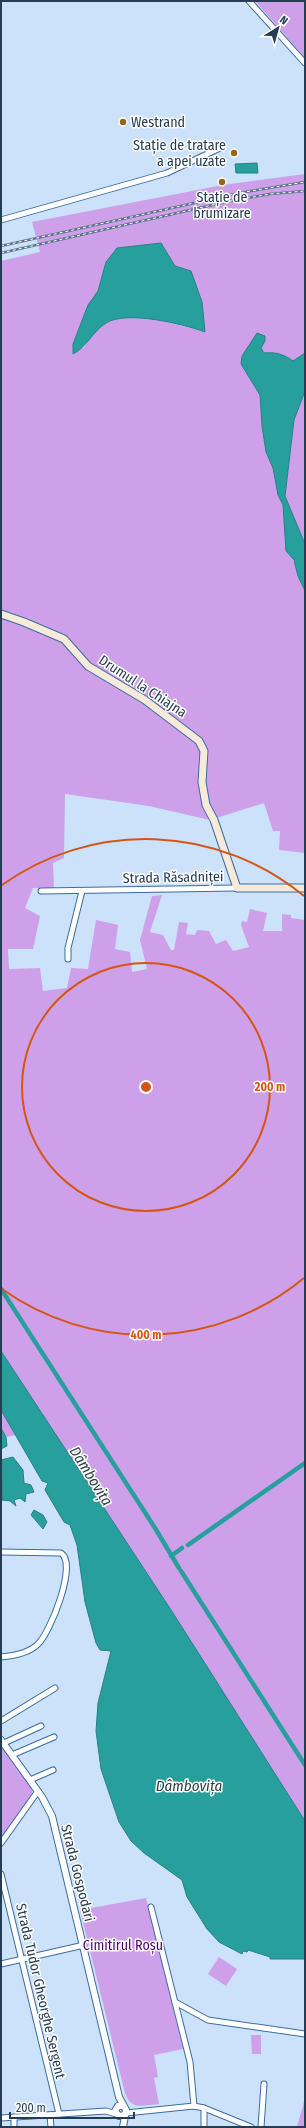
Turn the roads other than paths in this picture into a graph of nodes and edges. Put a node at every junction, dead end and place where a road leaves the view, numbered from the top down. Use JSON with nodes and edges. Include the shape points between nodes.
{"nodes":[{"id":1,"x":249,"y":1,"type":"edge"},
{"id":2,"x":305,"y":63,"type":"edge"},
{"id":3,"x":222,"y":147,"type":"dead end"},
{"id":4,"x":1,"y":220,"type":"edge"},
{"id":5,"x":1,"y":614,"type":"edge"},
{"id":6,"x":237,"y":888,"type":"junction"},
{"id":7,"x":305,"y":888,"type":"edge"},
{"id":8,"x":41,"y":891,"type":"dead end"},
{"id":9,"x":82,"y":891,"type":"junction"},
{"id":10,"x":68,"y":959,"type":"dead end"},
{"id":11,"x":1,"y":1552,"type":"edge"},
{"id":12,"x":1,"y":1657,"type":"edge"},
{"id":13,"x":55,"y":1688,"type":"dead end"},
{"id":14,"x":1,"y":1721,"type":"edge"},
{"id":15,"x":41,"y":1726,"type":"dead end"},
{"id":16,"x":54,"y":1737,"type":"dead end"},
{"id":17,"x":2,"y":1742,"type":"edge"},
{"id":18,"x":12,"y":1755,"type":"junction"},
{"id":19,"x":53,"y":1770,"type":"dead end"},
{"id":20,"x":30,"y":1780,"type":"junction"},
{"id":21,"x":38,"y":1791,"type":"junction"},
{"id":22,"x":1,"y":1843,"type":"edge"},
{"id":23,"x":1,"y":1874,"type":"edge"},
{"id":24,"x":151,"y":1907,"type":"dead end"},
{"id":25,"x":84,"y":1945,"type":"junction"},
{"id":26,"x":21,"y":1959,"type":"junction"},
{"id":27,"x":1,"y":1964,"type":"edge"},
{"id":28,"x":175,"y":2002,"type":"junction"},
{"id":29,"x":305,"y":2034,"type":"edge"},
{"id":30,"x":264,"y":2084,"type":"dead end"},
{"id":31,"x":194,"y":2106,"type":"junction"},
{"id":32,"x":204,"y":2108,"type":"junction"},
{"id":33,"x":121,"y":2111,"type":"junction"},
{"id":34,"x":59,"y":2114,"type":"junction"},
{"id":35,"x":50,"y":2115,"type":"junction"},
{"id":36,"x":14,"y":2117,"type":"junction"},
{"id":37,"x":1,"y":2118,"type":"edge"},
{"id":38,"x":123,"y":2126,"type":"edge"},
{"id":39,"x":14,"y":2127,"type":"edge"},
{"id":40,"x":51,"y":2127,"type":"edge"},
{"id":41,"x":204,"y":2127,"type":"edge"},
{"id":42,"x":251,"y":2127,"type":"edge"},
{"id":43,"x":261,"y":2127,"type":"edge"}],
"edges":[{"from":1,"to":2,"type":"street"},
{"from":3,"to":4,"type":"street","via":[[167,173]]},
{"from":5,"to":6,"type":"main road","name":"Drumul la Chiajna","via":[[59,637],[96,672],[151,704],[200,741],[204,751],[202,782],[206,804]]},
{"from":6,"to":7,"type":"main road","name":"Strada Răsadniței"},
{"from":6,"to":9,"type":"street","name":"Strada Răsadniței"},
{"from":8,"to":9,"type":"street","name":"Strada Răsadniței"},
{"from":9,"to":10,"type":"street","via":[[68,948]]},
{"from":11,"to":12,"type":"street","via":[[58,1553],[64,1555],[67,1567],[64,1588],[42,1639],[31,1649]]},
{"from":13,"to":14,"type":"street"},
{"from":15,"to":17,"type":"street"},
{"from":16,"to":18,"type":"street"},
{"from":17,"to":18,"type":"street","name":"Strada Gospodari"},
{"from":18,"to":20,"type":"street","name":"Strada Gospodari"},
{"from":19,"to":20,"type":"street"},
{"from":20,"to":21,"type":"street","name":"Strada Gospodari"},
{"from":21,"to":22,"type":"street"},
{"from":21,"to":25,"type":"street","name":"Strada Gospodari","via":[[52,1816]]},
{"from":23,"to":26,"type":"street","name":"Strada Tudor Gheorghe Sergent"},
{"from":24,"to":28,"type":"street"},
{"from":25,"to":26,"type":"street"},
{"from":25,"to":33,"type":"street","name":"Strada Gospodari"},
{"from":26,"to":27,"type":"street"},
{"from":26,"to":34,"type":"street","name":"Strada Tudor Gheorghe Sergent"},
{"from":28,"to":29,"type":"street","via":[[214,2021]]},
{"from":28,"to":31,"type":"street","via":[[190,2062]]},
{"from":30,"to":43,"type":"street"},
{"from":31,"to":32,"type":"street"},
{"from":31,"to":33,"type":"street"},
{"from":32,"to":41,"type":"street"},
{"from":32,"to":42,"type":"street"},
{"from":33,"to":34,"type":"street"},
{"from":33,"to":38,"type":"street","name":"Strada Gospodari"},
{"from":34,"to":35,"type":"street"},
{"from":35,"to":36,"type":"street"},
{"from":35,"to":40,"type":"street"},
{"from":36,"to":37,"type":"street"},
{"from":36,"to":39,"type":"street"}]}
